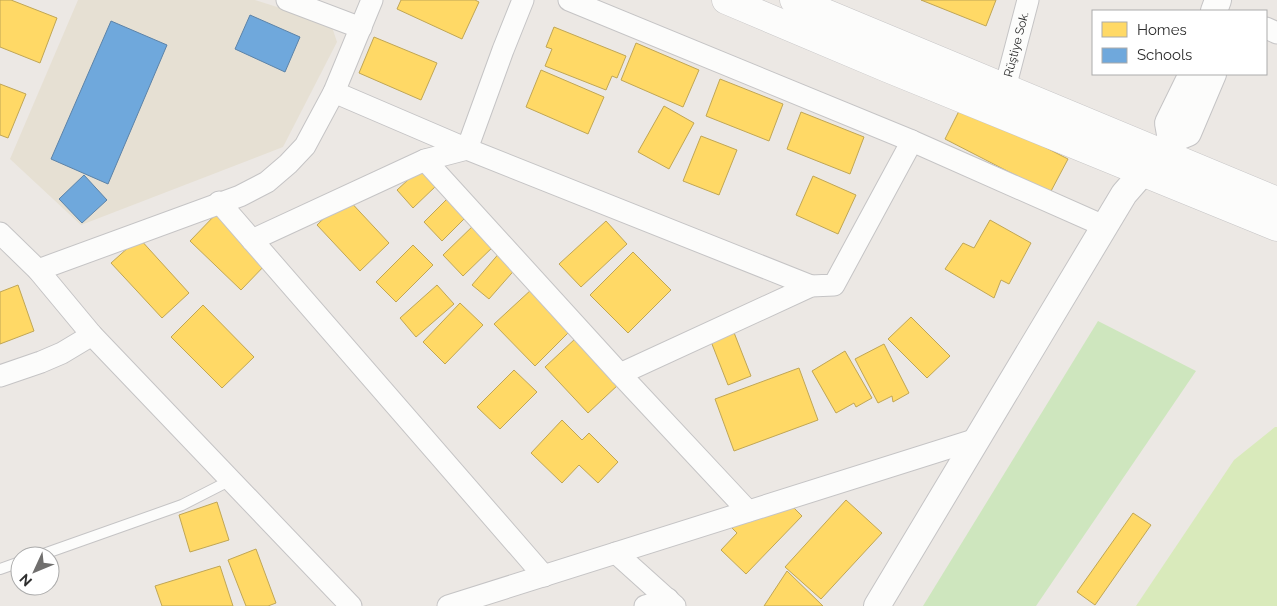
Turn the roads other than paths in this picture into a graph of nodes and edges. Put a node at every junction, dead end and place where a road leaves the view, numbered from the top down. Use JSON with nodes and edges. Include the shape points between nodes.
{"nodes":[{"id":1,"x":287,"y":0,"type":"edge"},
{"id":2,"x":372,"y":0,"type":"edge"},
{"id":3,"x":523,"y":0,"type":"edge"},
{"id":4,"x":568,"y":0,"type":"edge"},
{"id":5,"x":726,"y":0,"type":"edge"},
{"id":6,"x":794,"y":0,"type":"edge"},
{"id":7,"x":1028,"y":0,"type":"edge"},
{"id":8,"x":361,"y":28,"type":"junction"},
{"id":9,"x":1192,"y":75,"type":"edge"},
{"id":10,"x":1213,"y":75,"type":"edge"},
{"id":11,"x":1005,"y":88,"type":"junction"},
{"id":12,"x":334,"y":92,"type":"junction"},
{"id":13,"x":912,"y":141,"type":"junction"},
{"id":14,"x":467,"y":149,"type":"junction"},
{"id":15,"x":1158,"y":155,"type":"junction"},
{"id":16,"x":425,"y":160,"type":"junction"},
{"id":17,"x":1277,"y":201,"type":"edge"},
{"id":18,"x":219,"y":202,"type":"junction"},
{"id":19,"x":1104,"y":226,"type":"junction"},
{"id":20,"x":1277,"y":227,"type":"edge"},
{"id":21,"x":0,"y":233,"type":"edge"},
{"id":22,"x":252,"y":240,"type":"junction"},
{"id":23,"x":38,"y":270,"type":"junction"},
{"id":24,"x":811,"y":286,"type":"junction"},
{"id":25,"x":92,"y":335,"type":"junction"},
{"id":26,"x":620,"y":374,"type":"junction"},
{"id":27,"x":0,"y":376,"type":"edge"},
{"id":28,"x":977,"y":439,"type":"junction"},
{"id":29,"x":231,"y":480,"type":"junction"},
{"id":30,"x":748,"y":511,"type":"junction"},
{"id":31,"x":60,"y":548,"type":"edge"},
{"id":32,"x":616,"y":553,"type":"junction"},
{"id":33,"x":544,"y":576,"type":"junction"},
{"id":34,"x":671,"y":603,"type":"edge"},
{"id":35,"x":351,"y":606,"type":"edge"},
{"id":36,"x":448,"y":606,"type":"edge"},
{"id":37,"x":645,"y":606,"type":"edge"},
{"id":38,"x":877,"y":606,"type":"edge"}],
"edges":[{"from":1,"to":8,"type":"street"},
{"from":2,"to":8,"type":"street"},
{"from":3,"to":14,"type":"street"},
{"from":4,"to":13,"type":"street"},
{"from":5,"to":15,"type":"main road","via":[[887,68]]},
{"from":6,"to":11,"type":"main road"},
{"from":7,"to":11,"type":"street","name":"Rüştiye Sok."},
{"from":8,"to":12,"type":"street"},
{"from":9,"to":15,"type":"street","via":[[1168,123]]},
{"from":10,"to":15,"type":"street","via":[[1188,133]]},
{"from":11,"to":15,"type":"main road"},
{"from":12,"to":14,"type":"street"},
{"from":12,"to":18,"type":"street","via":[[304,146],[288,164],[267,182],[240,196]]},
{"from":13,"to":19,"type":"street"},
{"from":13,"to":24,"type":"street","via":[[834,285]]},
{"from":14,"to":16,"type":"street"},
{"from":14,"to":24,"type":"street"},
{"from":15,"to":17,"type":"main road"},
{"from":15,"to":19,"type":"street","via":[[1124,194]]},
{"from":15,"to":20,"type":"main road"},
{"from":16,"to":22,"type":"street"},
{"from":16,"to":26,"type":"street"},
{"from":18,"to":22,"type":"street"},
{"from":18,"to":23,"type":"street"},
{"from":19,"to":28,"type":"street"},
{"from":21,"to":23,"type":"street"},
{"from":22,"to":33,"type":"street"},
{"from":23,"to":25,"type":"street"},
{"from":24,"to":26,"type":"street"},
{"from":25,"to":27,"type":"street","via":[[42,362]]},
{"from":25,"to":29,"type":"street"},
{"from":26,"to":30,"type":"street"},
{"from":28,"to":30,"type":"street"},
{"from":28,"to":38,"type":"street"},
{"from":29,"to":31,"type":"lane","via":[[182,505]]},
{"from":29,"to":35,"type":"street"},
{"from":30,"to":32,"type":"street"},
{"from":32,"to":33,"type":"street"},
{"from":32,"to":34,"type":"street"},
{"from":33,"to":36,"type":"street"},
{"from":34,"to":37,"type":"street"}]}
